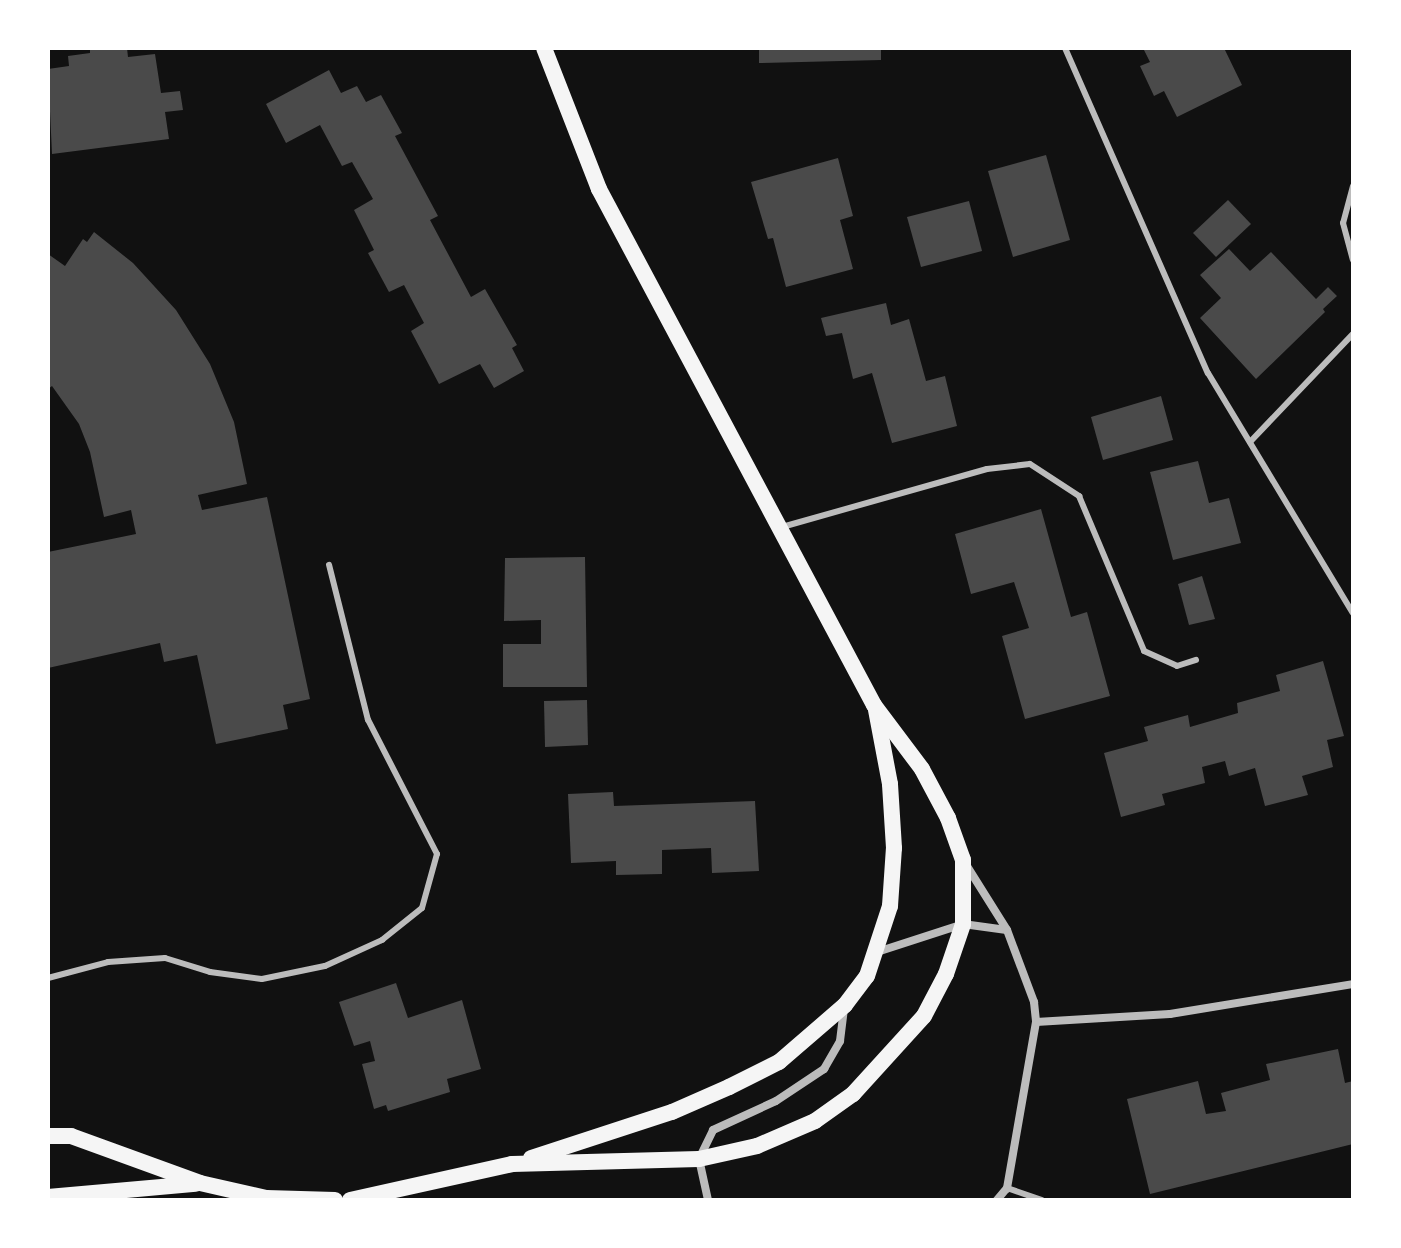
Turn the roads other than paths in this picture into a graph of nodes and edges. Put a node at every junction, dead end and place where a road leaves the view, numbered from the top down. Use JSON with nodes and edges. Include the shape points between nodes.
{"nodes":[{"id":1,"x":544,"y":48,"type":"edge"},
{"id":2,"x":1065,"y":48,"type":"edge"},
{"id":3,"x":1353,"y":186,"type":"edge"},
{"id":4,"x":1353,"y":260,"type":"edge"},
{"id":5,"x":1353,"y":334,"type":"edge"},
{"id":6,"x":1250,"y":442,"type":"junction"},
{"id":7,"x":779,"y":528,"type":"junction"},
{"id":8,"x":329,"y":565,"type":"dead end"},
{"id":9,"x":1353,"y":613,"type":"edge"},
{"id":10,"x":1196,"y":660,"type":"dead end"},
{"id":11,"x":874,"y":705,"type":"junction"},
{"id":12,"x":963,"y":860,"type":"junction"},
{"id":13,"x":963,"y":924,"type":"junction"},
{"id":14,"x":1007,"y":930,"type":"junction"},
{"id":15,"x":876,"y":952,"type":"junction"},
{"id":16,"x":48,"y":978,"type":"edge"},
{"id":17,"x":1353,"y":984,"type":"edge"},
{"id":18,"x":845,"y":1005,"type":"junction"},
{"id":19,"x":1036,"y":1022,"type":"junction"},
{"id":20,"x":48,"y":1136,"type":"edge"},
{"id":21,"x":699,"y":1159,"type":"junction"},
{"id":22,"x":512,"y":1164,"type":"junction"},
{"id":23,"x":200,"y":1183,"type":"junction"},
{"id":24,"x":1007,"y":1188,"type":"junction"},
{"id":25,"x":48,"y":1197,"type":"edge"},
{"id":26,"x":74,"y":1197,"type":"edge"},
{"id":27,"x":335,"y":1200,"type":"edge"},
{"id":28,"x":350,"y":1200,"type":"edge"},
{"id":29,"x":708,"y":1200,"type":"edge"},
{"id":30,"x":997,"y":1200,"type":"edge"},
{"id":31,"x":1042,"y":1200,"type":"edge"}],
"edges":[{"from":1,"to":7,"type":"main road","via":[[599,189]]},
{"from":2,"to":6,"type":"lane","via":[[1208,373]]},
{"from":3,"to":4,"type":"lane","via":[[1343,223]]},
{"from":5,"to":6,"type":"lane"},
{"from":6,"to":9,"type":"lane"},
{"from":7,"to":10,"type":"lane","via":[[987,469],[1030,464],[1079,496],[1144,651],[1177,666]]},
{"from":7,"to":11,"type":"main road"},
{"from":8,"to":16,"type":"lane","via":[[368,720],[437,854],[422,908],[368,947],[325,966],[262,979],[210,972],[165,958],[108,962]]},
{"from":11,"to":12,"type":"main road","via":[[922,769]]},
{"from":11,"to":15,"type":"main road","via":[[890,784],[894,848],[890,906]]},
{"from":12,"to":13,"type":"main road"},
{"from":12,"to":14,"type":"street"},
{"from":13,"to":14,"type":"street"},
{"from":13,"to":15,"type":"street"},
{"from":13,"to":21,"type":"main road","via":[[924,1016],[853,1094],[815,1121],[757,1146]]},
{"from":14,"to":19,"type":"street","via":[[1034,1002]]},
{"from":15,"to":18,"type":"main road","via":[[867,976]]},
{"from":17,"to":19,"type":"street","via":[[1170,1014]]},
{"from":18,"to":21,"type":"street","via":[[840,1041],[824,1069],[776,1101],[713,1130]]},
{"from":18,"to":22,"type":"main road","via":[[779,1062],[729,1087],[672,1112]]},
{"from":19,"to":24,"type":"street"},
{"from":20,"to":23,"type":"main road","via":[[71,1136]]},
{"from":21,"to":22,"type":"main road"},
{"from":21,"to":29,"type":"street"},
{"from":22,"to":28,"type":"main road"},
{"from":23,"to":26,"type":"main road"},
{"from":23,"to":27,"type":"main road","via":[[266,1198]]},
{"from":24,"to":30,"type":"street"},
{"from":24,"to":31,"type":"lane"},
{"from":25,"to":26,"type":"main road"}]}
